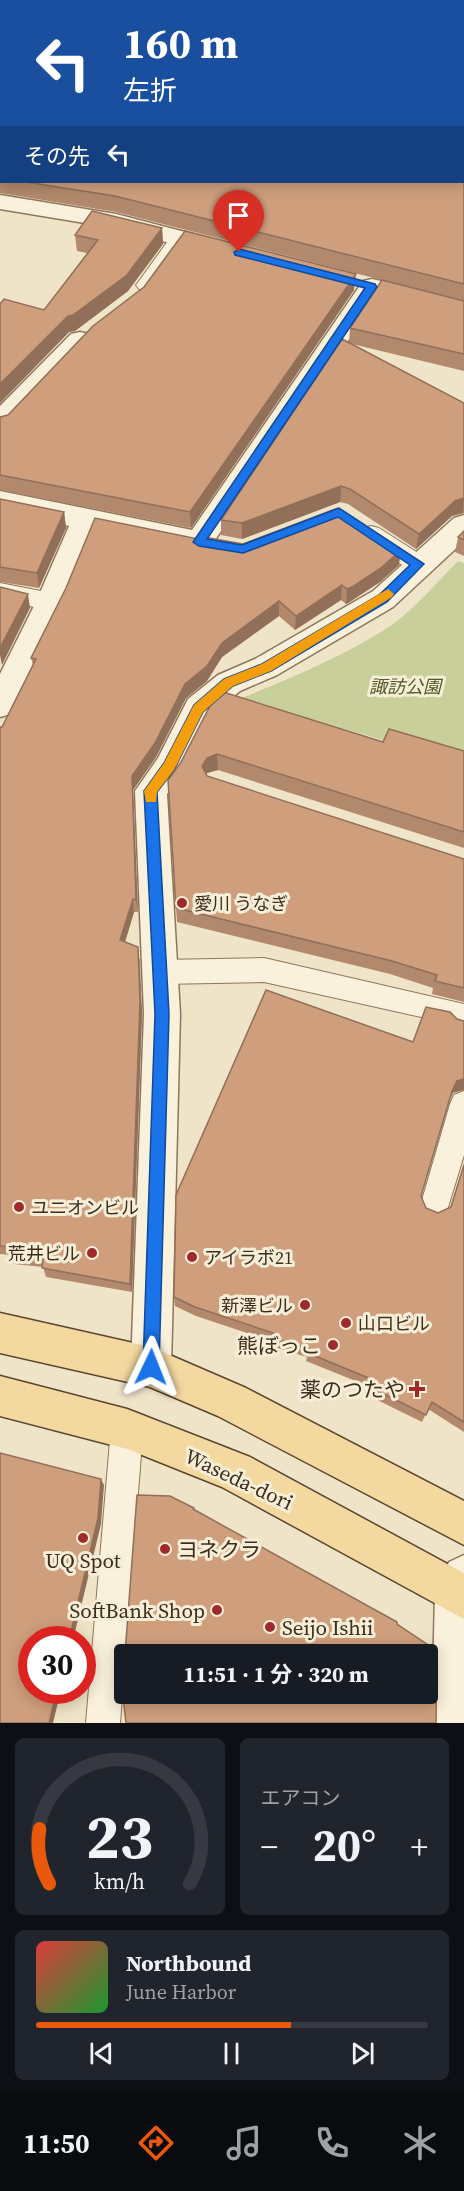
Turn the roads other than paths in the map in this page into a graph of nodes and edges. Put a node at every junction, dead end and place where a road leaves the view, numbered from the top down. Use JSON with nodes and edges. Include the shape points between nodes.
{"nodes":[{"id":1,"x":0,"y":203,"type":"edge"},
{"id":2,"x":180,"y":238,"type":"junction"},
{"id":3,"x":223,"y":249,"type":"edge"},
{"id":4,"x":372,"y":287,"type":"dead end"},
{"id":5,"x":137,"y":297,"type":"edge"},
{"id":6,"x":90,"y":333,"type":"edge"},
{"id":7,"x":0,"y":422,"type":"edge"},
{"id":8,"x":0,"y":501,"type":"edge"},
{"id":9,"x":86,"y":519,"type":"junction"},
{"id":10,"x":349,"y":519,"type":"edge"},
{"id":11,"x":464,"y":525,"type":"edge"},
{"id":12,"x":418,"y":564,"type":"junction"},
{"id":13,"x":0,"y":591,"type":"edge"},
{"id":14,"x":51,"y":603,"type":"junction"},
{"id":15,"x":0,"y":705,"type":"edge"},
{"id":16,"x":160,"y":972,"type":"junction"},
{"id":17,"x":464,"y":1021,"type":"edge"},
{"id":18,"x":464,"y":1106,"type":"edge"},
{"id":19,"x":435,"y":1207,"type":"dead end"},
{"id":20,"x":0,"y":1333,"type":"edge"},
{"id":21,"x":151,"y":1367,"type":"junction"},
{"id":22,"x":0,"y":1396,"type":"edge"},
{"id":23,"x":127,"y":1429,"type":"junction"},
{"id":24,"x":464,"y":1524,"type":"edge"},
{"id":25,"x":462,"y":1589,"type":"edge"},
{"id":26,"x":103,"y":1723,"type":"edge"},
{"id":27,"x":455,"y":1723,"type":"edge"}],
"edges":[{"from":1,"to":2,"type":"street","via":[[116,221]]},
{"from":2,"to":3,"type":"lane"},
{"from":2,"to":5,"type":"lane"},
{"from":4,"to":9,"type":"street","via":[[210,544]]},
{"from":6,"to":7,"type":"street"},
{"from":8,"to":9,"type":"street"},
{"from":9,"to":14,"type":"street"},
{"from":10,"to":12,"type":"lane"},
{"from":11,"to":12,"type":"street"},
{"from":12,"to":16,"type":"street","via":[[383,598],[266,667],[229,683],[199,708],[169,767],[151,791]]},
{"from":13,"to":14,"type":"lane"},
{"from":14,"to":15,"type":"street"},
{"from":16,"to":17,"type":"lane","via":[[264,970],[456,1013]]},
{"from":16,"to":21,"type":"street"},
{"from":18,"to":19,"type":"lane"},
{"from":20,"to":21,"type":"main road"},
{"from":21,"to":24,"type":"main road","via":[[232,1402]]},
{"from":22,"to":23,"type":"main road","name":"Waseda-dori"},
{"from":23,"to":25,"type":"main road","name":"Waseda-dori","via":[[235,1472]]},
{"from":23,"to":26,"type":"lane"},
{"from":25,"to":27,"type":"street"}]}
